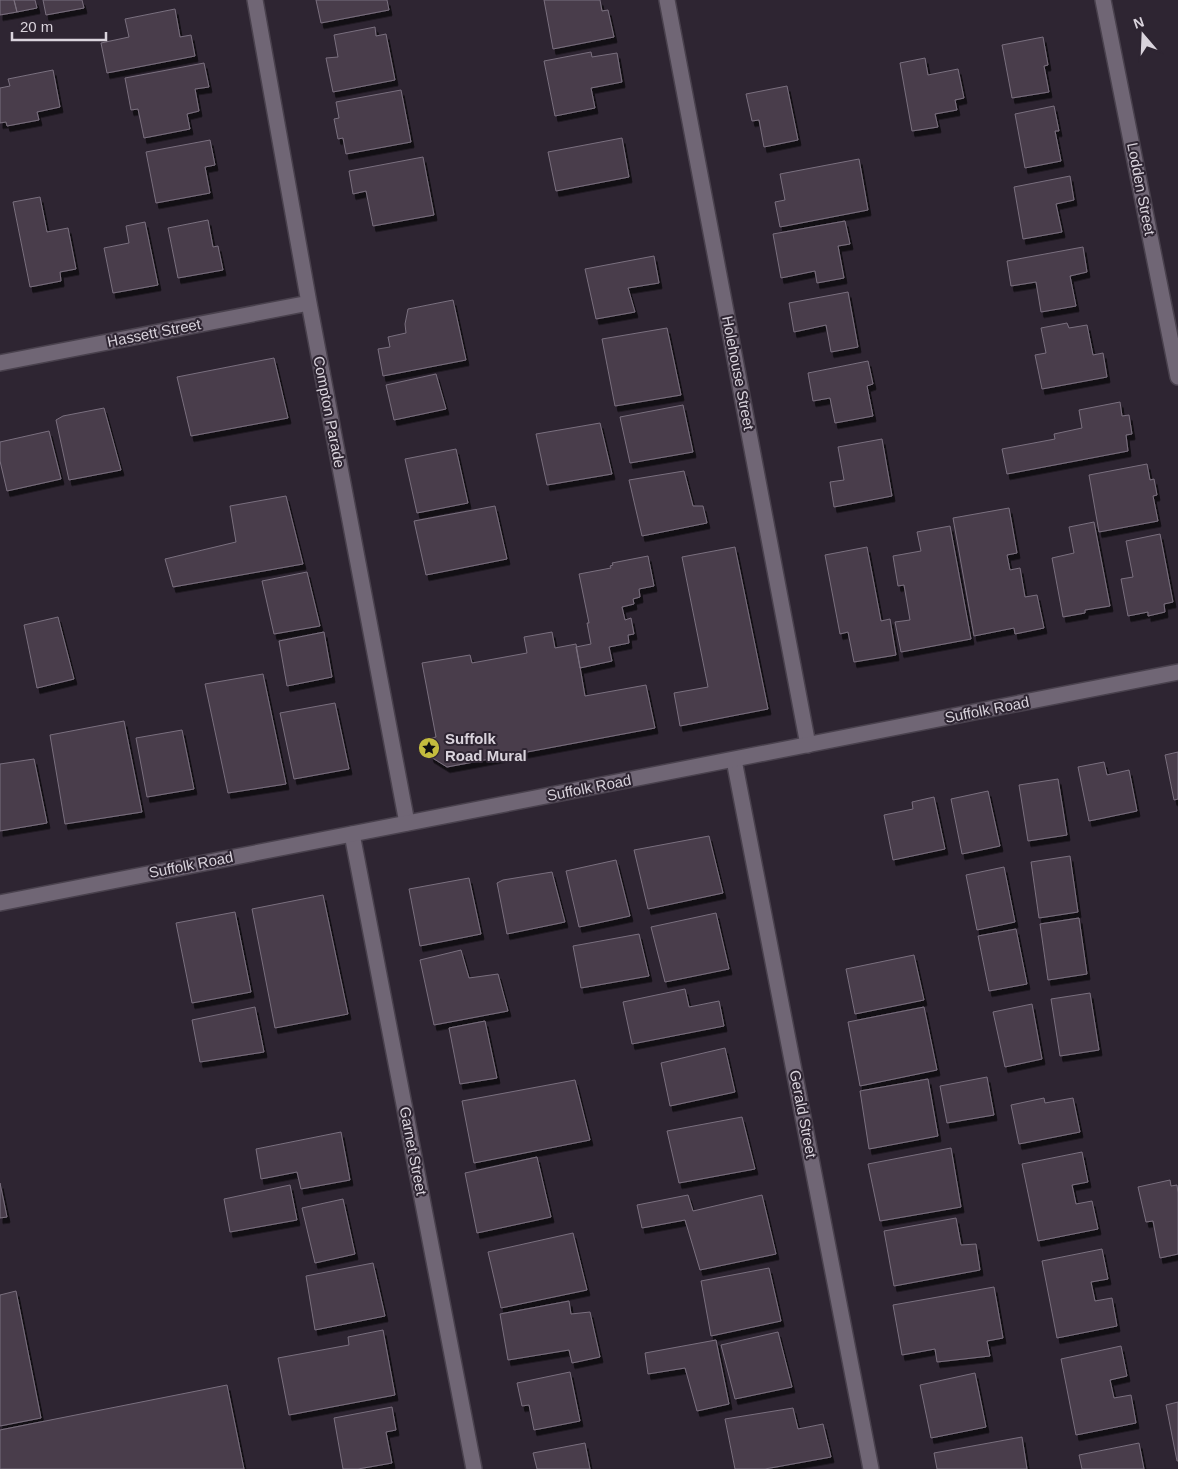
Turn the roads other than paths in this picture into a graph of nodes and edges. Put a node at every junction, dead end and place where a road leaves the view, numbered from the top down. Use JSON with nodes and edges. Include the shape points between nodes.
{"nodes":[{"id":1,"x":255,"y":0,"type":"edge"},
{"id":2,"x":667,"y":0,"type":"edge"},
{"id":3,"x":1103,"y":0,"type":"edge"},
{"id":4,"x":309,"y":303,"type":"junction"},
{"id":5,"x":0,"y":363,"type":"edge"},
{"id":6,"x":1178,"y":377,"type":"edge"},
{"id":7,"x":1178,"y":672,"type":"edge"},
{"id":8,"x":808,"y":745,"type":"junction"},
{"id":9,"x":734,"y":760,"type":"junction"},
{"id":10,"x":407,"y":823,"type":"junction"},
{"id":11,"x":352,"y":834,"type":"junction"},
{"id":12,"x":0,"y":903,"type":"edge"},
{"id":13,"x":474,"y":1469,"type":"edge"},
{"id":14,"x":871,"y":1469,"type":"edge"}],
"edges":[{"from":1,"to":4,"type":"street","name":"Compton Parade"},
{"from":2,"to":8,"type":"street","name":"Holehouse Street"},
{"from":3,"to":6,"type":"street","name":"Lodden Street"},
{"from":4,"to":5,"type":"street","name":"Hassett Street"},
{"from":4,"to":10,"type":"street","name":"Compton Parade"},
{"from":7,"to":8,"type":"street","name":"Suffolk Road"},
{"from":8,"to":9,"type":"street","name":"Suffolk Road"},
{"from":9,"to":10,"type":"street","name":"Suffolk Road"},
{"from":9,"to":14,"type":"street","name":"Gerald Street"},
{"from":10,"to":11,"type":"street","name":"Suffolk Road"},
{"from":11,"to":12,"type":"street","name":"Suffolk Road"},
{"from":11,"to":13,"type":"street","name":"Garnet Street"}]}
